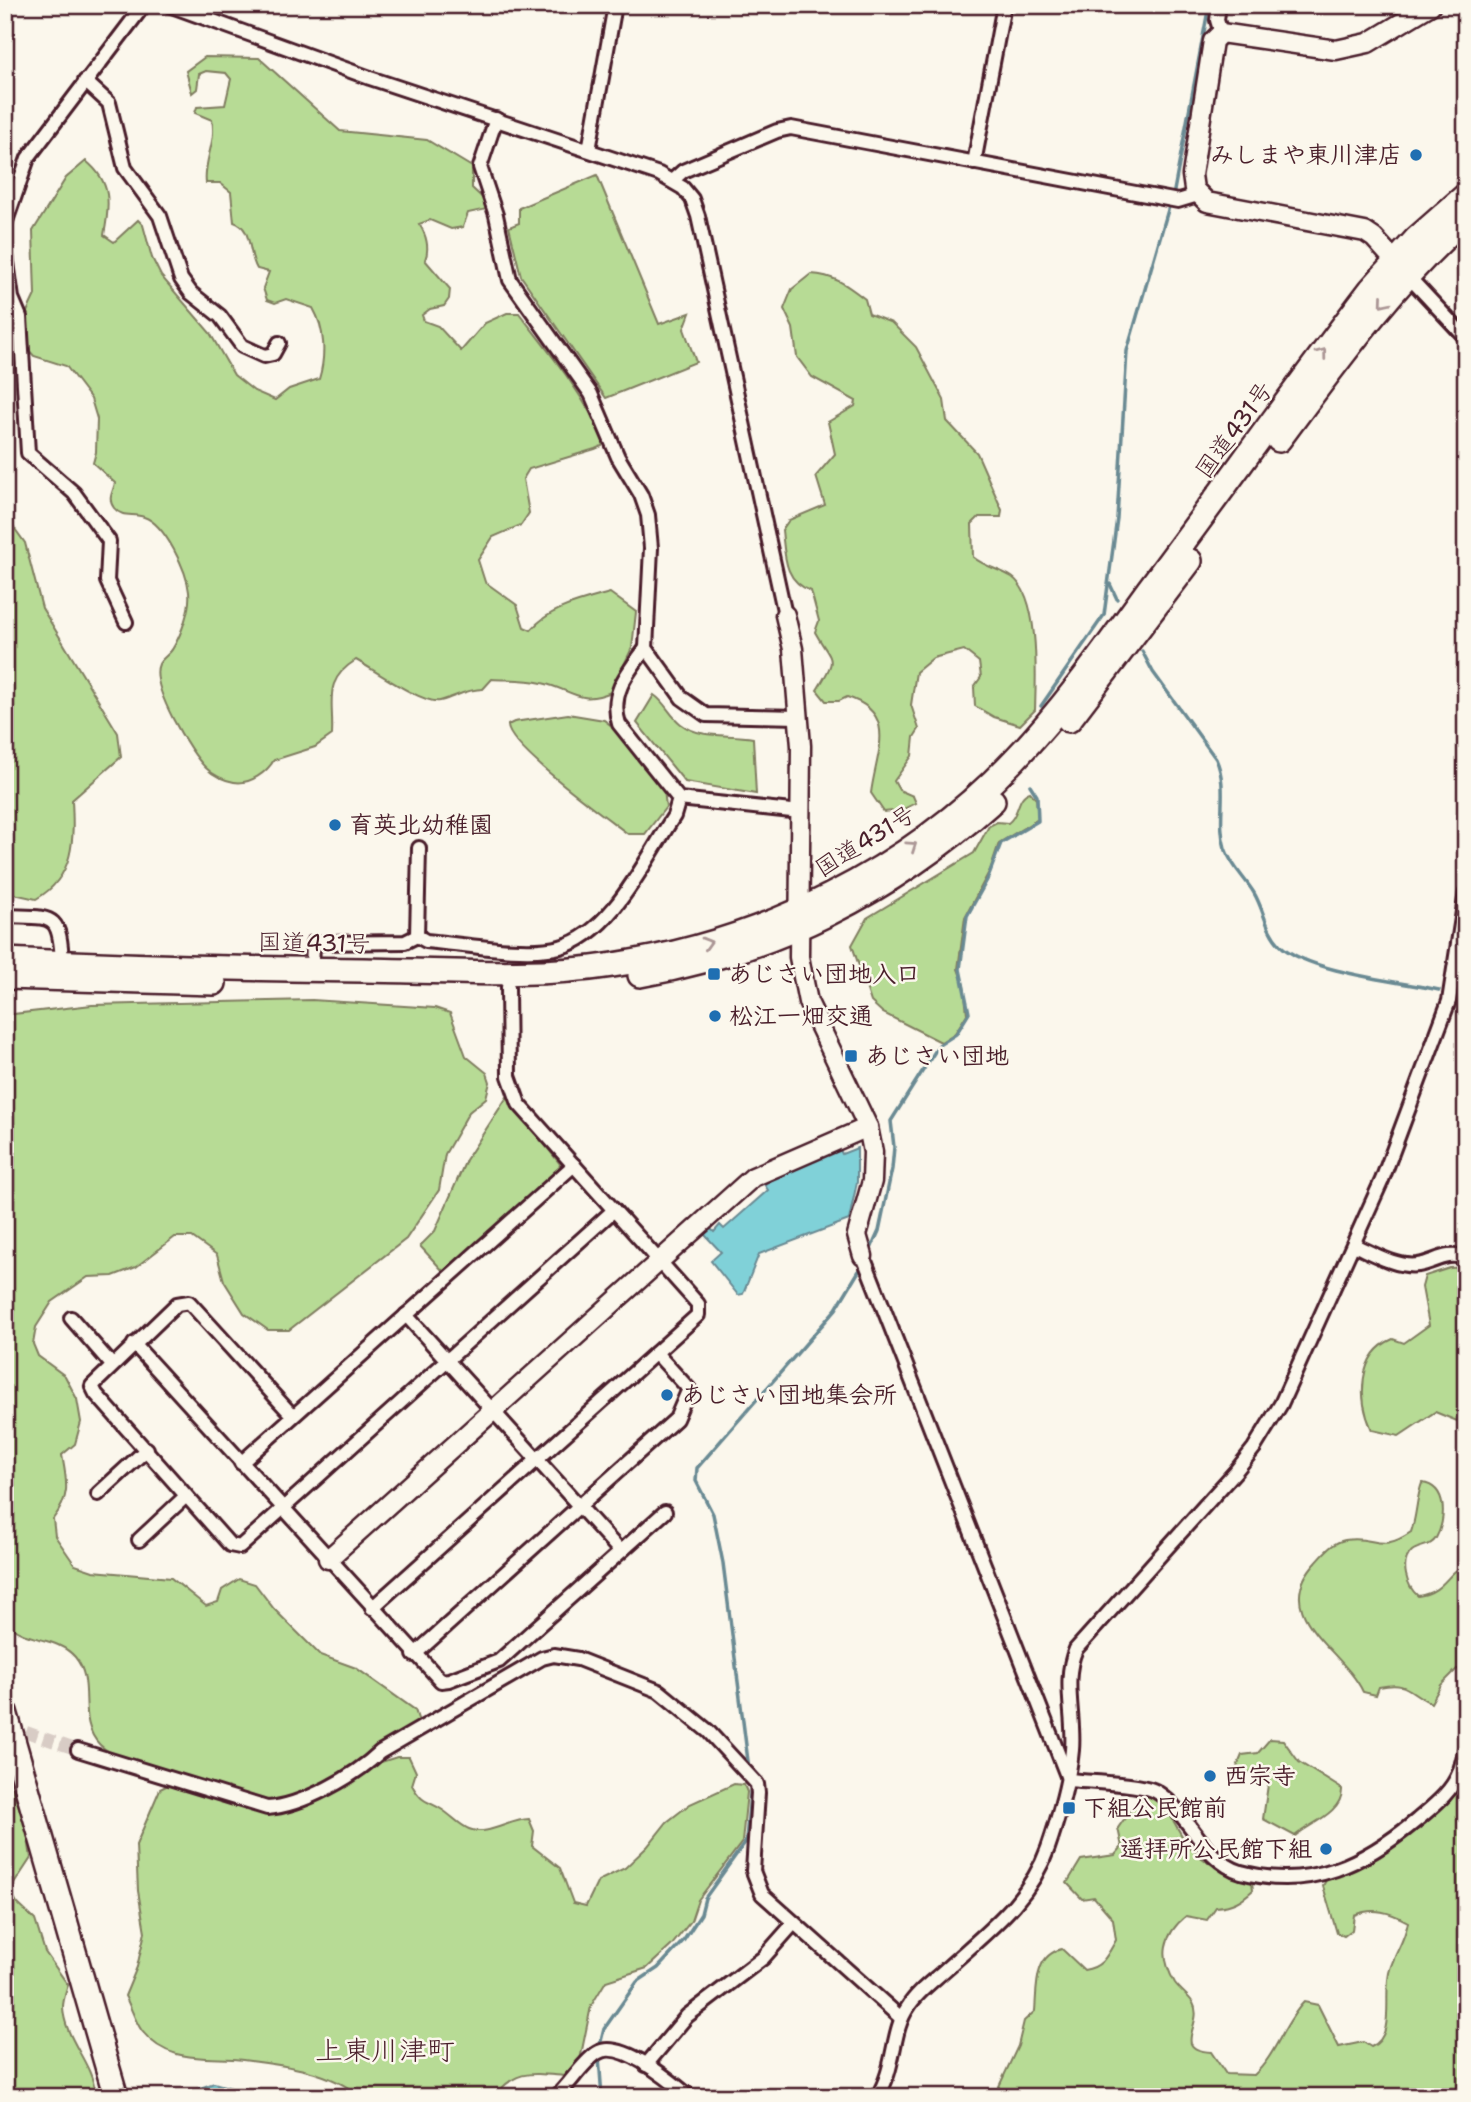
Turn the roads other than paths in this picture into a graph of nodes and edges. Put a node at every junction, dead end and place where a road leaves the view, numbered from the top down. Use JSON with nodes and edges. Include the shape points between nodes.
{"nodes":[{"id":1,"x":144,"y":5,"type":"edge"},
{"id":2,"x":169,"y":5,"type":"edge"},
{"id":3,"x":615,"y":5,"type":"edge"},
{"id":4,"x":1004,"y":5,"type":"edge"},
{"id":5,"x":1219,"y":5,"type":"edge"},
{"id":6,"x":1432,"y":5,"type":"edge"},
{"id":7,"x":1221,"y":33,"type":"junction"},
{"id":8,"x":85,"y":81,"type":"junction"},
{"id":9,"x":496,"y":119,"type":"junction"},
{"id":10,"x":589,"y":150,"type":"junction"},
{"id":11,"x":974,"y":163,"type":"junction"},
{"id":12,"x":673,"y":180,"type":"junction"},
{"id":13,"x":1198,"y":195,"type":"junction"},
{"id":14,"x":1466,"y":195,"type":"edge"},
{"id":15,"x":1466,"y":218,"type":"edge"},
{"id":16,"x":5,"y":224,"type":"edge"},
{"id":17,"x":5,"y":248,"type":"edge"},
{"id":18,"x":1401,"y":268,"type":"junction"},
{"id":19,"x":1466,"y":338,"type":"edge"},
{"id":20,"x":279,"y":344,"type":"dead end"},
{"id":21,"x":785,"y":615,"type":"joint"},
{"id":22,"x":126,"y":622,"type":"dead end"},
{"id":23,"x":646,"y":648,"type":"junction"},
{"id":24,"x":799,"y":717,"type":"junction"},
{"id":25,"x":679,"y":799,"type":"junction"},
{"id":26,"x":801,"y":812,"type":"junction"},
{"id":27,"x":419,"y":848,"type":"dead end"},
{"id":28,"x":1466,"y":892,"type":"edge"},
{"id":29,"x":5,"y":916,"type":"edge"},
{"id":30,"x":800,"y":919,"type":"junction"},
{"id":31,"x":417,"y":936,"type":"junction"},
{"id":32,"x":5,"y":960,"type":"edge"},
{"id":33,"x":62,"y":963,"type":"junction"},
{"id":34,"x":312,"y":970,"type":"junction"},
{"id":35,"x":5,"y":977,"type":"edge"},
{"id":36,"x":508,"y":987,"type":"junction"},
{"id":37,"x":868,"y":1127,"type":"junction"},
{"id":38,"x":574,"y":1165,"type":"junction"},
{"id":39,"x":614,"y":1210,"type":"junction"},
{"id":40,"x":1354,"y":1245,"type":"junction"},
{"id":41,"x":1466,"y":1258,"type":"edge"},
{"id":42,"x":660,"y":1259,"type":"junction"},
{"id":43,"x":865,"y":1263,"type":"joint"},
{"id":44,"x":406,"y":1315,"type":"junction"},
{"id":45,"x":71,"y":1318,"type":"dead end"},
{"id":46,"x":134,"y":1344,"type":"junction"},
{"id":47,"x":656,"y":1353,"type":"junction"},
{"id":48,"x":446,"y":1359,"type":"junction"},
{"id":49,"x":112,"y":1365,"type":"junction"},
{"id":50,"x":492,"y":1410,"type":"junction"},
{"id":51,"x":292,"y":1415,"type":"junction"},
{"id":52,"x":146,"y":1449,"type":"junction"},
{"id":53,"x":537,"y":1460,"type":"junction"},
{"id":54,"x":241,"y":1462,"type":"junction"},
{"id":55,"x":98,"y":1494,"type":"dead end"},
{"id":56,"x":186,"y":1496,"type":"junction"},
{"id":57,"x":579,"y":1506,"type":"junction"},
{"id":58,"x":282,"y":1508,"type":"junction"},
{"id":59,"x":665,"y":1512,"type":"dead end"},
{"id":60,"x":139,"y":1540,"type":"dead end"},
{"id":61,"x":620,"y":1551,"type":"junction"},
{"id":62,"x":328,"y":1559,"type":"junction"},
{"id":63,"x":372,"y":1608,"type":"junction"},
{"id":64,"x":414,"y":1655,"type":"junction"},
{"id":65,"x":5,"y":1712,"type":"edge"},
{"id":66,"x":1466,"y":1747,"type":"edge"},
{"id":67,"x":78,"y":1750,"type":"tunnel mouth"},
{"id":68,"x":1068,"y":1780,"type":"junction"},
{"id":69,"x":794,"y":1923,"type":"junction"},
{"id":70,"x":901,"y":2018,"type":"junction"},
{"id":71,"x":646,"y":2065,"type":"junction"},
{"id":72,"x":116,"y":2097,"type":"edge"},
{"id":73,"x":556,"y":2097,"type":"edge"},
{"id":74,"x":690,"y":2097,"type":"edge"},
{"id":75,"x":877,"y":2097,"type":"edge"}],
"edges":[{"from":1,"to":8,"type":"street"},
{"from":2,"to":9,"type":"street"},
{"from":3,"to":10,"type":"street"},
{"from":4,"to":11,"type":"street"},
{"from":5,"to":7,"type":"street"},
{"from":6,"to":7,"type":"street","via":[[1368,43],[1336,50]]},
{"from":7,"to":13,"type":"street","via":[[1213,41],[1202,102],[1192,175]]},
{"from":8,"to":16,"type":"street","via":[[28,158]]},
{"from":8,"to":20,"type":"street","via":[[109,103],[125,168],[160,216],[181,279],[242,346],[264,356]]},
{"from":9,"to":10,"type":"street"},
{"from":9,"to":23,"type":"street","via":[[480,167],[510,280],[590,394],[648,515]]},
{"from":10,"to":12,"type":"street"},
{"from":11,"to":12,"type":"street","via":[[791,128],[683,171]]},
{"from":11,"to":13,"type":"street","via":[[1178,201]]},
{"from":12,"to":21,"type":"street","via":[[688,193],[698,216]]},
{"from":13,"to":18,"type":"street","via":[[1218,206],[1365,232]]},
{"from":14,"to":18,"type":"highway","name":"国道431号","via":[[1439,216]]},
{"from":15,"to":18,"type":"highway","name":"国道431号"},
{"from":17,"to":22,"type":"street","via":[[12,298],[20,317],[28,453],[74,493],[109,541],[107,581]]},
{"from":18,"to":19,"type":"street"},
{"from":18,"to":30,"type":"highway","name":"国道431号","via":[[1112,667],[1026,770],[923,860]]},
{"from":21,"to":24,"type":"street"},
{"from":23,"to":24,"type":"street","via":[[682,698],[706,715]]},
{"from":23,"to":25,"type":"street","via":[[614,699],[615,711],[619,724]]},
{"from":24,"to":26,"type":"street"},
{"from":25,"to":26,"type":"street"},
{"from":25,"to":31,"type":"street","via":[[674,816],[608,916],[581,939],[560,947],[533,949],[426,941]]},
{"from":26,"to":30,"type":"street"},
{"from":27,"to":31,"type":"street"},
{"from":28,"to":40,"type":"street","via":[[1449,1001]]},
{"from":29,"to":33,"type":"street","via":[[41,917],[54,923],[61,934]]},
{"from":34,"to":30,"type":"highway","name":"国道431号","one_way":true,"via":[[508,971],[614,965]]},
{"from":30,"to":36,"type":"highway","name":"国道431号","via":[[736,954],[685,967],[566,985]]},
{"from":30,"to":37,"type":"street","via":[[799,957],[808,1002]]},
{"from":31,"to":34,"type":"street","via":[[405,942],[313,943]]},
{"from":32,"to":33,"type":"highway","name":"国道431号"},
{"from":33,"to":34,"type":"highway","name":"国道431号"},
{"from":35,"to":36,"type":"highway","name":"国道431号"},
{"from":36,"to":38,"type":"street","via":[[509,1076],[519,1104]]},
{"from":37,"to":42,"type":"street","via":[[753,1177]]},
{"from":37,"to":43,"type":"street","via":[[872,1181],[857,1235]]},
{"from":38,"to":39,"type":"street"},
{"from":38,"to":44,"type":"street"},
{"from":39,"to":42,"type":"street"},
{"from":39,"to":48,"type":"street"},
{"from":40,"to":41,"type":"street","via":[[1418,1265],[1438,1256]]},
{"from":40,"to":68,"type":"street","via":[[1281,1404],[1254,1448],[1076,1649],[1069,1671],[1073,1740]]},
{"from":42,"to":47,"type":"street","via":[[698,1304],[698,1315]]},
{"from":42,"to":50,"type":"street"},
{"from":43,"to":68,"type":"street"},
{"from":44,"to":48,"type":"street"},
{"from":44,"to":51,"type":"street"},
{"from":45,"to":49,"type":"street"},
{"from":46,"to":49,"type":"street"},
{"from":46,"to":51,"type":"street","via":[[177,1304],[189,1301]]},
{"from":46,"to":54,"type":"street"},
{"from":47,"to":53,"type":"street"},
{"from":47,"to":57,"type":"street","via":[[689,1389],[676,1419]]},
{"from":48,"to":50,"type":"street"},
{"from":48,"to":58,"type":"street"},
{"from":49,"to":52,"type":"street","via":[[94,1382],[93,1390]]},
{"from":50,"to":53,"type":"street"},
{"from":50,"to":62,"type":"street"},
{"from":51,"to":54,"type":"street"},
{"from":52,"to":55,"type":"street"},
{"from":52,"to":56,"type":"street"},
{"from":53,"to":57,"type":"street"},
{"from":53,"to":63,"type":"street"},
{"from":54,"to":58,"type":"street"},
{"from":56,"to":58,"type":"street","via":[[230,1545],[240,1546]]},
{"from":56,"to":60,"type":"street"},
{"from":57,"to":61,"type":"street"},
{"from":57,"to":64,"type":"street"},
{"from":58,"to":62,"type":"street"},
{"from":59,"to":61,"type":"street"},
{"from":61,"to":64,"type":"street","via":[[494,1664],[446,1681],[436,1678]]},
{"from":62,"to":63,"type":"street"},
{"from":63,"to":64,"type":"street"},
{"from":65,"to":72,"type":"highway"},
{"from":66,"to":68,"type":"street","via":[[1459,1774],[1443,1798],[1361,1861],[1320,1875],[1279,1877],[1241,1871],[1225,1864],[1154,1790]]},
{"from":67,"to":69,"type":"street","via":[[276,1808],[363,1768],[380,1752],[522,1668],[554,1655],[585,1661],[659,1691],[708,1731],[750,1777],[758,1793],[753,1871],[762,1894]]},
{"from":68,"to":70,"type":"street","via":[[1047,1849],[1030,1886],[1002,1919],[909,2004]]},
{"from":69,"to":70,"type":"street"},
{"from":69,"to":71,"type":"street","via":[[763,1958],[687,2016]]},
{"from":70,"to":75,"type":"street","via":[[894,2058]]},
{"from":71,"to":73,"type":"street","via":[[623,2051],[597,2053]]},
{"from":71,"to":74,"type":"street"}]}
